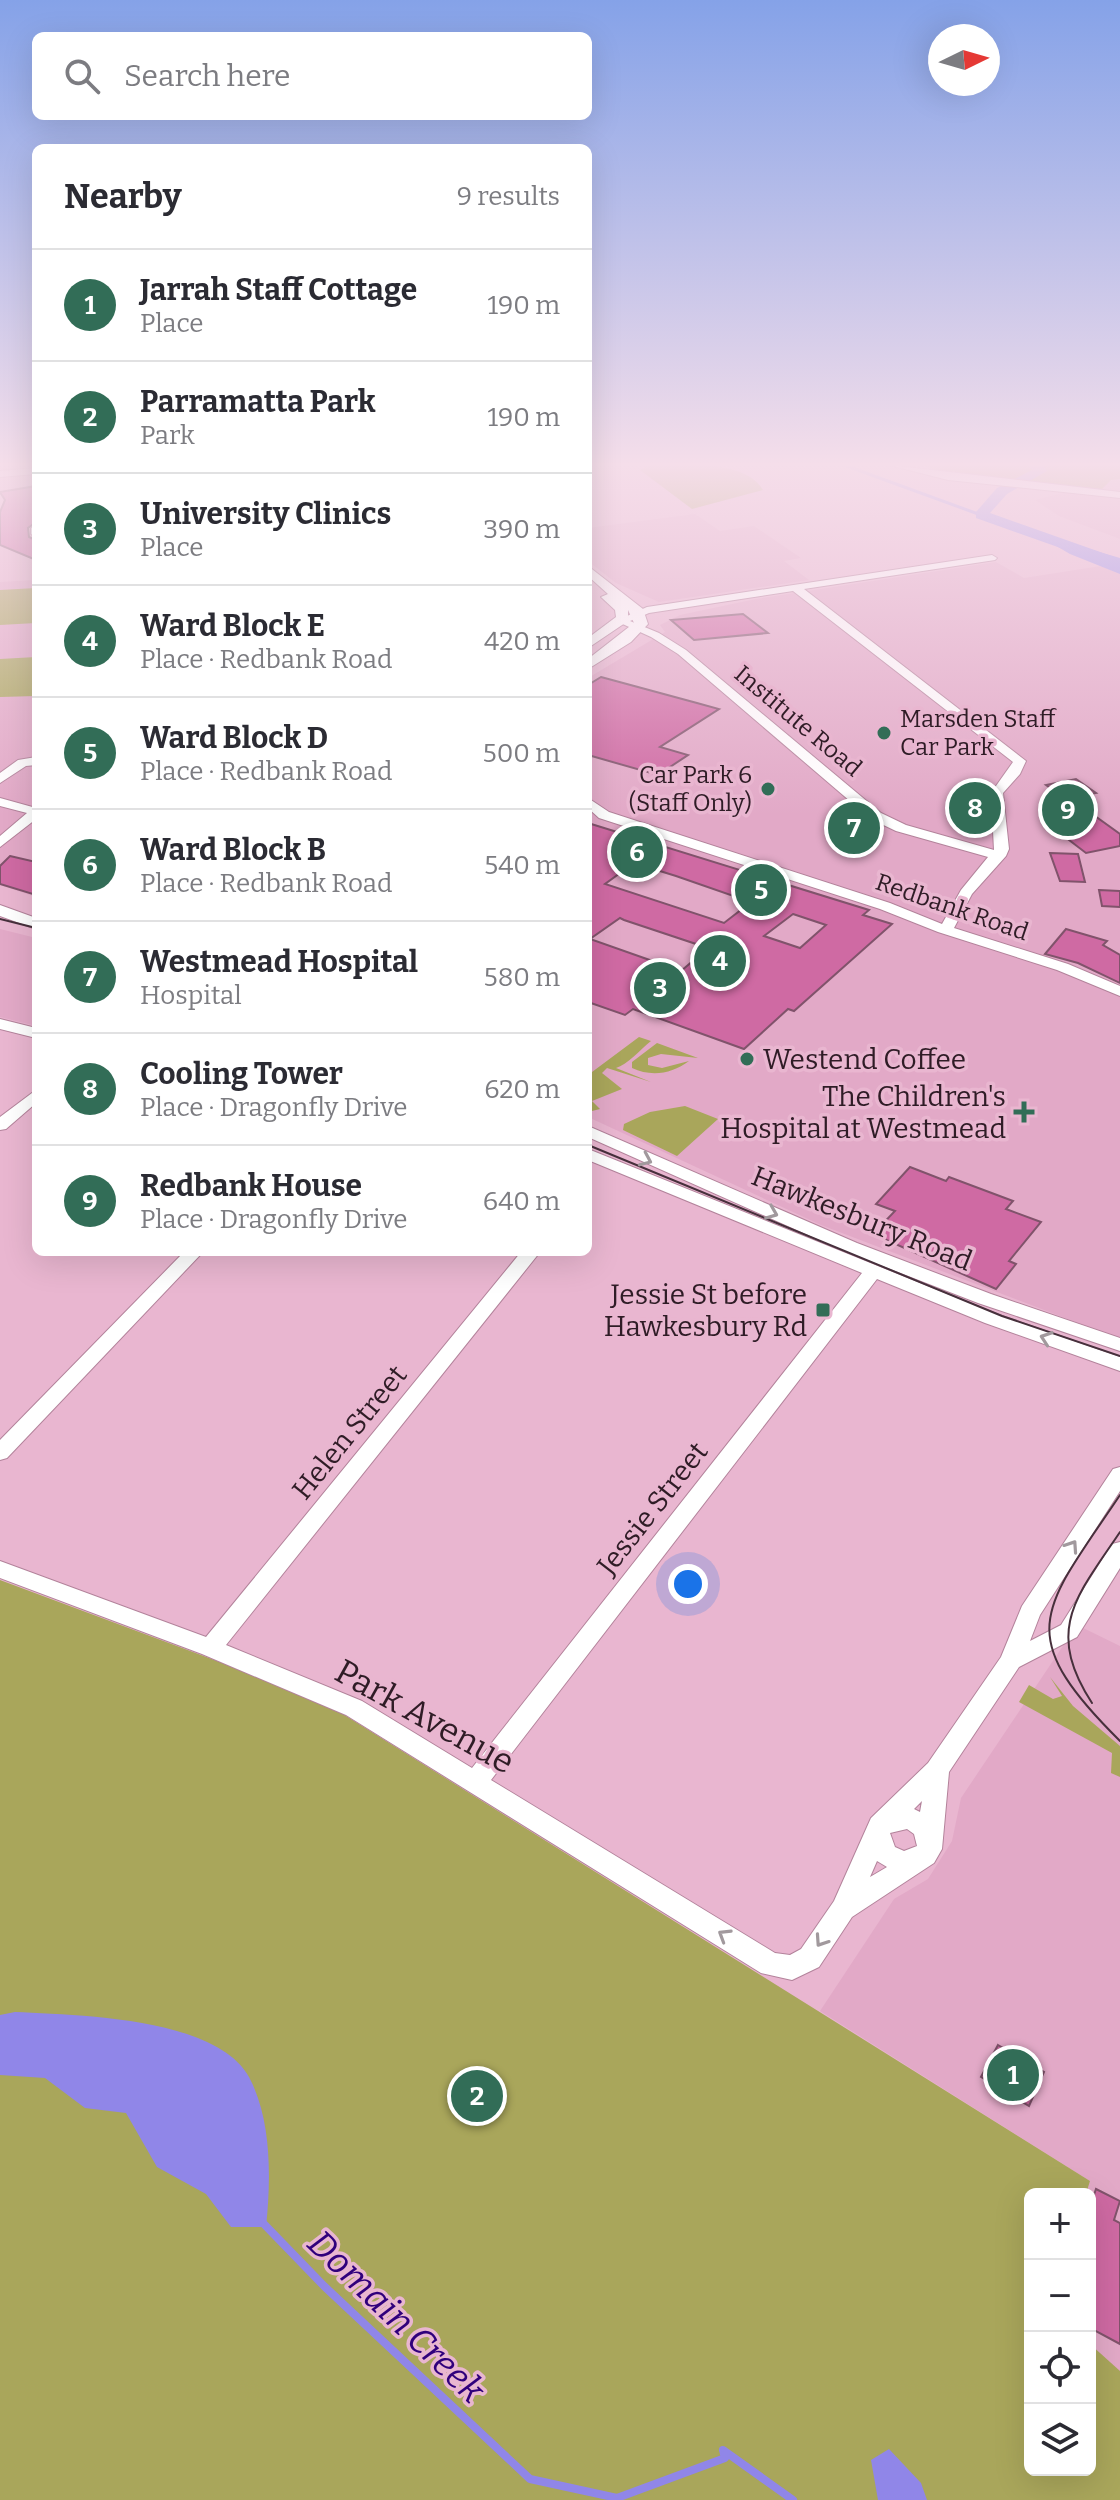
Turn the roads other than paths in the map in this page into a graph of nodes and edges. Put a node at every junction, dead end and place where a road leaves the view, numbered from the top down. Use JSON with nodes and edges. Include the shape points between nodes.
{"nodes":[{"id":1,"x":594,"y":582,"type":"edge"},
{"id":2,"x":597,"y":582,"type":"edge"},
{"id":3,"x":837,"y":582,"type":"edge"},
{"id":4,"x":796,"y":588,"type":"junction"},
{"id":5,"x":616,"y":593,"type":"junction"},
{"id":6,"x":691,"y":604,"type":"junction"},
{"id":7,"x":659,"y":608,"type":"junction"},
{"id":8,"x":638,"y":612,"type":"junction"},
{"id":9,"x":621,"y":621,"type":"junction"},
{"id":10,"x":640,"y":627,"type":"junction"},
{"id":11,"x":592,"y":641,"type":"edge"},
{"id":12,"x":592,"y":662,"type":"edge"},
{"id":13,"x":32,"y":762,"type":"edge"},
{"id":14,"x":0,"y":779,"type":"edge"},
{"id":15,"x":5,"y":803,"type":"edge"},
{"id":16,"x":592,"y":805,"type":"edge"},
{"id":17,"x":32,"y":808,"type":"edge"},
{"id":18,"x":32,"y":812,"type":"edge"},
{"id":19,"x":0,"y":843,"type":"edge"},
{"id":20,"x":999,"y":856,"type":"junction"},
{"id":21,"x":0,"y":898,"type":"edge"},
{"id":22,"x":0,"y":910,"type":"edge"},
{"id":23,"x":32,"y":917,"type":"edge"},
{"id":24,"x":32,"y":918,"type":"edge"},
{"id":25,"x":946,"y":929,"type":"junction"},
{"id":26,"x":1120,"y":992,"type":"edge"},
{"id":27,"x":0,"y":1024,"type":"edge"},
{"id":28,"x":32,"y":1032,"type":"edge"},
{"id":29,"x":32,"y":1098,"type":"edge"},
{"id":30,"x":0,"y":1125,"type":"edge"},
{"id":31,"x":592,"y":1133,"type":"edge"},
{"id":32,"x":592,"y":1156,"type":"edge"},
{"id":33,"x":190,"y":1256,"type":"edge"},
{"id":34,"x":528,"y":1256,"type":"edge"},
{"id":35,"x":873,"y":1271,"type":"junction"},
{"id":36,"x":1120,"y":1345,"type":"edge"},
{"id":37,"x":1120,"y":1364,"type":"edge"},
{"id":38,"x":0,"y":1453,"type":"edge"},
{"id":39,"x":1120,"y":1474,"type":"edge"},
{"id":40,"x":1120,"y":1550,"type":"edge"},
{"id":41,"x":0,"y":1569,"type":"edge"},
{"id":42,"x":210,"y":1648,"type":"junction"},
{"id":43,"x":1011,"y":1661,"type":"junction"},
{"id":44,"x":937,"y":1770,"type":"junction"},
{"id":45,"x":476,"y":1781,"type":"junction"},
{"id":46,"x":881,"y":1826,"type":"junction"},
{"id":47,"x":924,"y":1851,"type":"junction"},
{"id":48,"x":843,"y":1909,"type":"junction"}],
"edges":[{"from":1,"to":9,"type":"street","via":[[621,609]]},
{"from":2,"to":5,"type":"street"},
{"from":3,"to":4,"type":"street"},
{"from":4,"to":6,"type":"street"},
{"from":4,"to":20,"type":"street","via":[[1018,757],[1020,765],[997,793],[1004,842]]},
{"from":5,"to":7,"type":"street"},
{"from":5,"to":8,"type":"street"},
{"from":6,"to":7,"type":"street"},
{"from":6,"to":10,"type":"street"},
{"from":7,"to":8,"type":"street"},
{"from":8,"to":9,"type":"street"},
{"from":8,"to":10,"type":"street"},
{"from":9,"to":10,"type":"street","name":"Institute Road"},
{"from":9,"to":11,"type":"street"},
{"from":10,"to":12,"type":"street"},
{"from":10,"to":20,"type":"street","name":"Institute Road","via":[[682,652],[876,816]]},
{"from":13,"to":14,"type":"street"},
{"from":15,"to":17,"type":"street"},
{"from":16,"to":25,"type":"street","name":"Redbank Road","via":[[604,815]]},
{"from":18,"to":19,"type":"street"},
{"from":20,"to":25,"type":"street","via":[[966,893]]},
{"from":21,"to":23,"type":"street"},
{"from":22,"to":24,"type":"street"},
{"from":25,"to":26,"type":"street","name":"Redbank Road","via":[[1083,974]]},
{"from":27,"to":28,"type":"street"},
{"from":29,"to":30,"type":"street"},
{"from":31,"to":36,"type":"street","name":"Hawkesbury Road","one_way":true,"via":[[781,1216],[1056,1325]]},
{"from":32,"to":35,"type":"street","name":"Hawkesbury Road"},
{"from":33,"to":38,"type":"street"},
{"from":34,"to":42,"type":"street","name":"Helen Street"},
{"from":37,"to":35,"type":"street","name":"Hawkesbury Road","one_way":true},
{"from":35,"to":45,"type":"street","name":"Jessie Street"},
{"from":43,"to":39,"type":"street","one_way":true,"via":[[1030,1612]]},
{"from":40,"to":43,"type":"street","via":[[1069,1631]]},
{"from":41,"to":42,"type":"street","name":"Park Avenue"},
{"from":42,"to":45,"type":"street","name":"Park Avenue","via":[[354,1708]]},
{"from":43,"to":44,"type":"street"},
{"from":44,"to":46,"type":"street"},
{"from":44,"to":47,"type":"street"},
{"from":48,"to":45,"type":"street","name":"Park Avenue","one_way":true,"via":[[810,1958],[792,1968],[770,1964]]},
{"from":46,"to":47,"type":"street","via":[[910,1818],[924,1827]]},
{"from":46,"to":47,"type":"street","via":[[886,1854],[902,1862]]},
{"from":46,"to":48,"type":"street"},
{"from":47,"to":48,"type":"street"}]}
